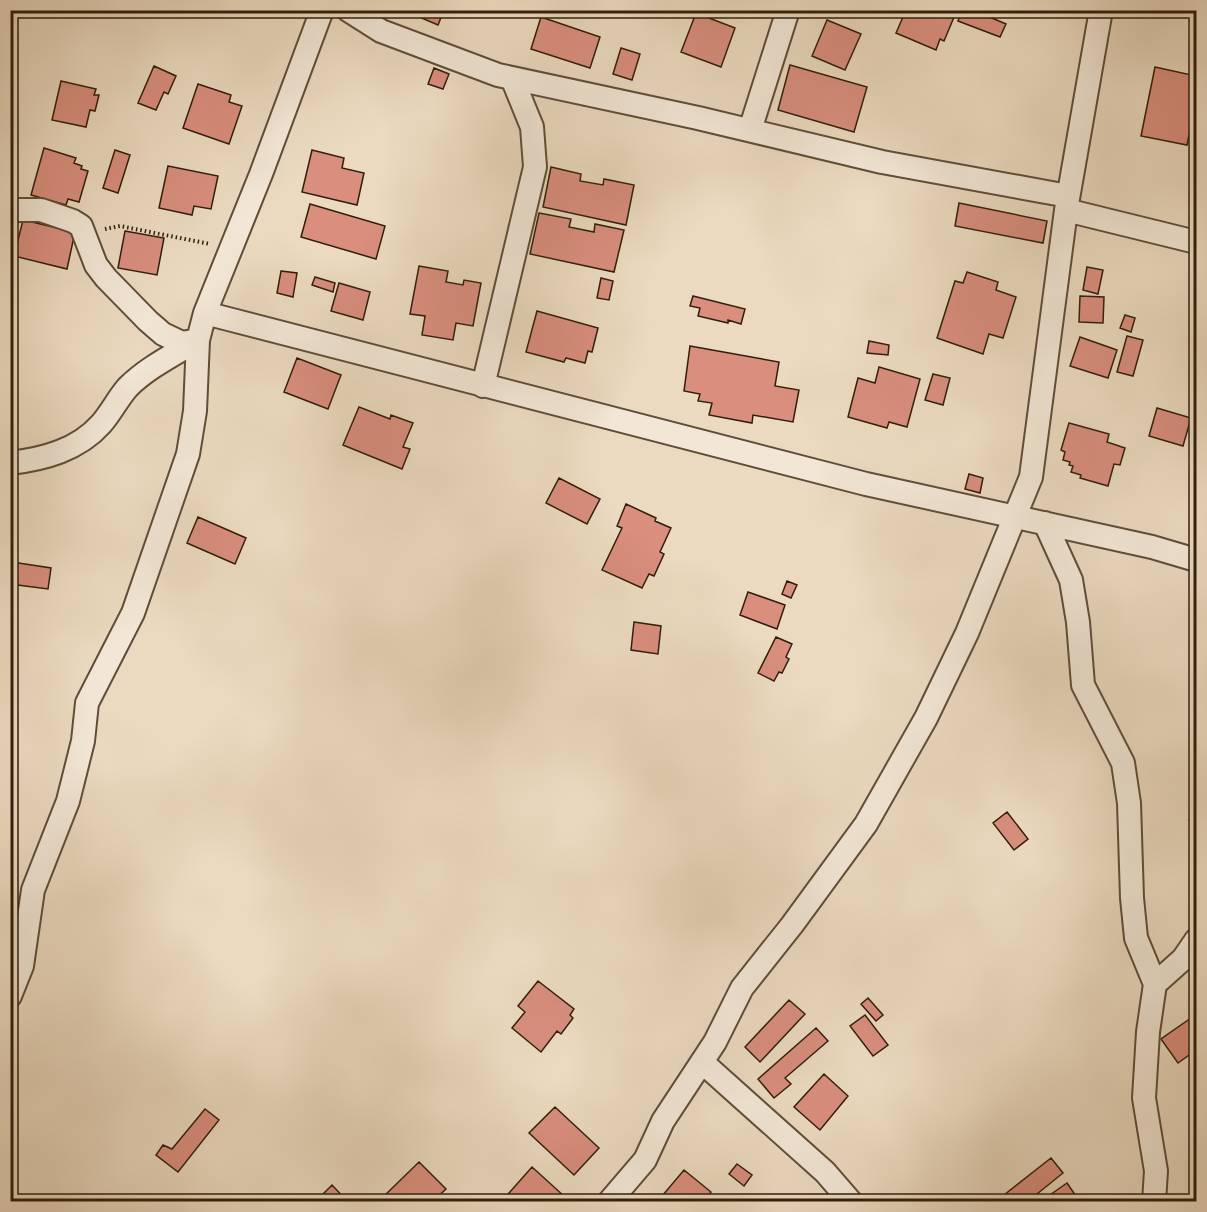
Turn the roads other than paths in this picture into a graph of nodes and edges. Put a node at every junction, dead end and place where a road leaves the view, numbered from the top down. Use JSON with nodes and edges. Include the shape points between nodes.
{"nodes":[{"id":1,"x":322,"y":10,"type":"edge"},
{"id":2,"x":348,"y":10,"type":"edge"},
{"id":3,"x":788,"y":10,"type":"edge"},
{"id":4,"x":1101,"y":10,"type":"edge"},
{"id":5,"x":512,"y":78,"type":"junction"},
{"id":6,"x":750,"y":130,"type":"junction"},
{"id":7,"x":1067,"y":203,"type":"junction"},
{"id":8,"x":10,"y":210,"type":"edge"},
{"id":9,"x":1197,"y":242,"type":"edge"},
{"id":10,"x":204,"y":313,"type":"junction"},
{"id":11,"x":198,"y":340,"type":"junction"},
{"id":12,"x":483,"y":386,"type":"junction"},
{"id":13,"x":10,"y":463,"type":"edge"},
{"id":14,"x":1014,"y":517,"type":"junction"},
{"id":15,"x":1045,"y":524,"type":"junction"},
{"id":16,"x":1197,"y":560,"type":"edge"},
{"id":17,"x":1197,"y":940,"type":"edge"},
{"id":18,"x":1155,"y":984,"type":"junction"},
{"id":19,"x":10,"y":996,"type":"edge"},
{"id":20,"x":702,"y":1062,"type":"junction"},
{"id":21,"x":609,"y":1202,"type":"edge"},
{"id":22,"x":851,"y":1202,"type":"edge"},
{"id":23,"x":1154,"y":1202,"type":"edge"}],
"edges":[{"from":1,"to":10,"type":"street"},
{"from":2,"to":5,"type":"street","via":[[381,31]]},
{"from":3,"to":6,"type":"street"},
{"from":4,"to":7,"type":"street"},
{"from":5,"to":6,"type":"street"},
{"from":5,"to":12,"type":"street","via":[[532,127],[535,167]]},
{"from":6,"to":7,"type":"street"},
{"from":7,"to":9,"type":"street"},
{"from":7,"to":14,"type":"street","via":[[1031,477]]},
{"from":8,"to":11,"type":"street","via":[[40,210],[81,226],[96,265],[148,321],[182,343]]},
{"from":10,"to":11,"type":"street"},
{"from":10,"to":12,"type":"street"},
{"from":11,"to":13,"type":"street","via":[[129,387],[100,425],[71,448]]},
{"from":11,"to":19,"type":"street","via":[[195,411],[188,454],[133,614],[87,703],[83,741],[68,801],[33,890],[22,966]]},
{"from":12,"to":14,"type":"street","via":[[866,484]]},
{"from":14,"to":15,"type":"street"},
{"from":14,"to":20,"type":"street","via":[[967,633],[926,718],[866,824],[742,988]]},
{"from":15,"to":16,"type":"street"},
{"from":15,"to":18,"type":"street","via":[[1071,579],[1083,685],[1123,764],[1129,803],[1136,938]]},
{"from":17,"to":18,"type":"street"},
{"from":18,"to":23,"type":"street","via":[[1144,1098],[1156,1171]]},
{"from":20,"to":21,"type":"street","via":[[663,1121],[645,1160]]},
{"from":20,"to":22,"type":"street","via":[[825,1172]]}]}
